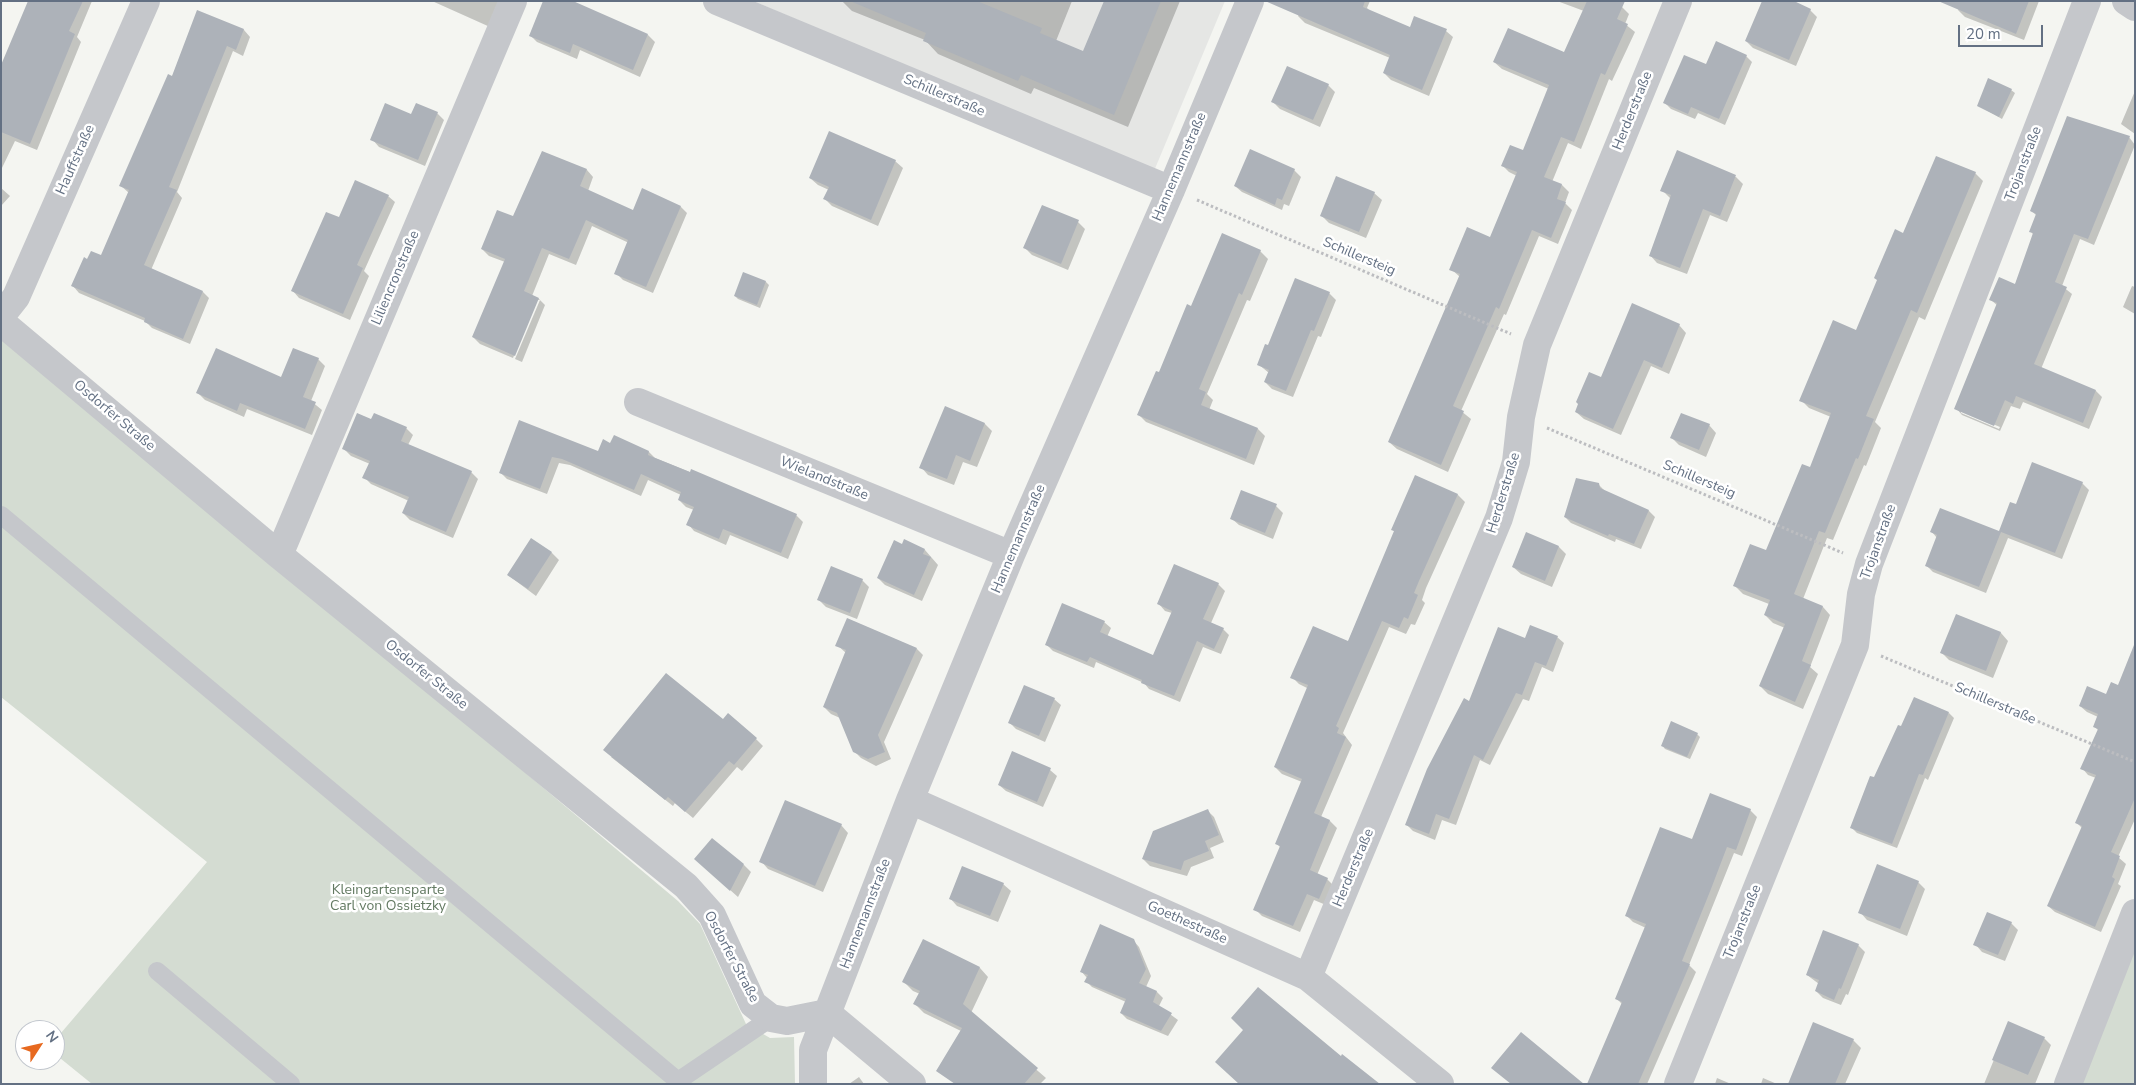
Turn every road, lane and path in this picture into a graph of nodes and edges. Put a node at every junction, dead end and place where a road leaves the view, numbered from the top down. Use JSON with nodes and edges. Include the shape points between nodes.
{"nodes":[{"id":1,"x":146,"y":1,"type":"edge"},
{"id":2,"x":513,"y":1,"type":"edge"},
{"id":3,"x":717,"y":1,"type":"edge"},
{"id":4,"x":1250,"y":1,"type":"edge"},
{"id":5,"x":1678,"y":1,"type":"edge"},
{"id":6,"x":2087,"y":1,"type":"edge"},
{"id":7,"x":2126,"y":1,"type":"edge"},
{"id":8,"x":2135,"y":7,"type":"edge"},
{"id":9,"x":1171,"y":190,"type":"junction"},
{"id":10,"x":1,"y":316,"type":"edge"},
{"id":11,"x":1,"y":322,"type":"edge"},
{"id":12,"x":1537,"y":345,"type":"junction"},
{"id":13,"x":638,"y":402,"type":"dead end"},
{"id":14,"x":1521,"y":417,"type":"junction"},
{"id":15,"x":1,"y":515,"type":"edge"},
{"id":16,"x":1011,"y":555,"type":"junction"},
{"id":17,"x":279,"y":556,"type":"junction"},
{"id":18,"x":1869,"y":564,"type":"junction"},
{"id":19,"x":1855,"y":645,"type":"junction"},
{"id":20,"x":2135,"y":762,"type":"edge"},
{"id":21,"x":910,"y":800,"type":"junction"},
{"id":22,"x":2135,"y":913,"type":"edge"},
{"id":23,"x":157,"y":972,"type":"dead end"},
{"id":24,"x":1308,"y":978,"type":"junction"},
{"id":25,"x":827,"y":1013,"type":"junction"},
{"id":26,"x":771,"y":1018,"type":"junction"},
{"id":27,"x":677,"y":1082,"type":"edge"},
{"id":28,"x":291,"y":1084,"type":"edge"},
{"id":29,"x":813,"y":1084,"type":"edge"},
{"id":30,"x":912,"y":1084,"type":"edge"},
{"id":31,"x":1440,"y":1084,"type":"edge"},
{"id":32,"x":1678,"y":1084,"type":"edge"},
{"id":33,"x":2068,"y":1084,"type":"edge"}],
"edges":[{"from":1,"to":10,"type":"street","name":"Hauffstraße","via":[[16,296]]},
{"from":2,"to":17,"type":"street","name":"Liliencronstraße"},
{"from":3,"to":9,"type":"street","name":"Schillerstraße"},
{"from":4,"to":9,"type":"street","name":"Hannemannstraße"},
{"from":5,"to":12,"type":"street","name":"Herderstraße"},
{"from":6,"to":18,"type":"street","name":"Trojanstraße"},
{"from":7,"to":8,"type":"street"},
{"from":9,"to":12,"type":"path","name":"Schillersteig"},
{"from":9,"to":16,"type":"street","name":"Hannemannstraße"},
{"from":11,"to":17,"type":"street","name":"Osdorfer Straße"},
{"from":12,"to":14,"type":"street","name":"Herderstraße"},
{"from":13,"to":16,"type":"street","name":"Wielandstraße"},
{"from":14,"to":18,"type":"path","name":"Schillersteig"},
{"from":14,"to":24,"type":"street","name":"Herderstraße","via":[[1516,462],[1499,518]]},
{"from":15,"to":27,"type":"lane"},
{"from":16,"to":21,"type":"street","name":"Hannemannstraße"},
{"from":17,"to":26,"type":"street","name":"Osdorfer Straße","via":[[686,886],[712,915],[753,1004]]},
{"from":18,"to":19,"type":"street","name":"Trojanstraße","via":[[1861,594]]},
{"from":19,"to":20,"type":"path","name":"Schillerstraße"},
{"from":19,"to":32,"type":"street","name":"Trojanstraße"},
{"from":21,"to":24,"type":"street","name":"Goethestraße"},
{"from":21,"to":25,"type":"street","name":"Hannemannstraße"},
{"from":22,"to":33,"type":"street"},
{"from":23,"to":28,"type":"lane"},
{"from":24,"to":31,"type":"street","name":"Goethestraße"},
{"from":25,"to":26,"type":"street","via":[[788,1021]]},
{"from":25,"to":29,"type":"street","name":"Hannemannstraße","via":[[813,1050]]},
{"from":25,"to":30,"type":"street"},
{"from":26,"to":27,"type":"lane"}]}
